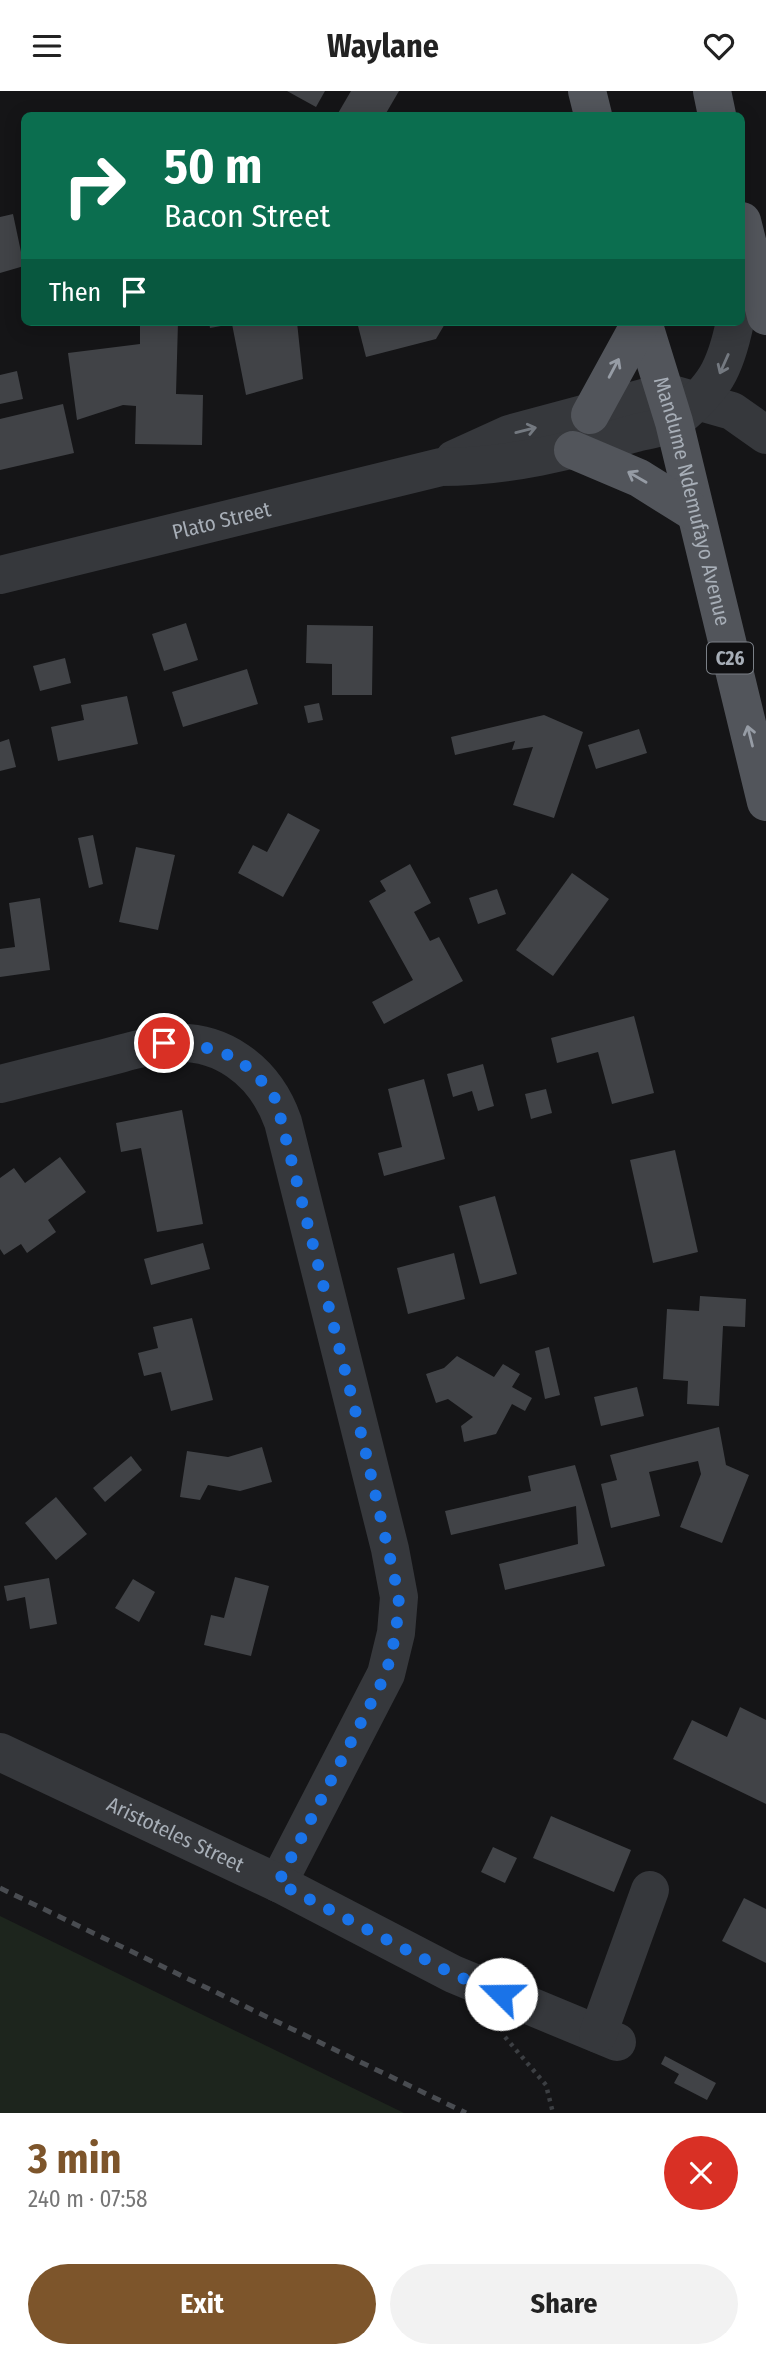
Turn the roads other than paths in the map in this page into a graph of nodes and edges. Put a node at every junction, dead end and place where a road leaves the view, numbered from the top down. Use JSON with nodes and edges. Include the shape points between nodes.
{"nodes":[{"id":1,"x":587,"y":91,"type":"edge"},
{"id":2,"x":712,"y":91,"type":"edge"},
{"id":3,"x":592,"y":112,"type":"edge"},
{"id":4,"x":717,"y":112,"type":"edge"},
{"id":5,"x":746,"y":237,"type":"edge"},
{"id":6,"x":766,"y":316,"type":"edge"},
{"id":7,"x":640,"y":326,"type":"edge"},
{"id":8,"x":644,"y":326,"type":"edge"},
{"id":9,"x":734,"y":326,"type":"edge"},
{"id":10,"x":678,"y":404,"type":"junction"},
{"id":11,"x":590,"y":415,"type":"junction"},
{"id":12,"x":766,"y":435,"type":"edge"},
{"id":13,"x":573,"y":450,"type":"junction"},
{"id":14,"x":441,"y":467,"type":"junction"},
{"id":15,"x":695,"y":513,"type":"junction"},
{"id":16,"x":0,"y":575,"type":"edge"},
{"id":17,"x":766,"y":802,"type":"edge"},
{"id":18,"x":0,"y":1084,"type":"edge"},
{"id":19,"x":0,"y":1752,"type":"edge"},
{"id":20,"x":278,"y":1883,"type":"junction"},
{"id":21,"x":650,"y":1890,"type":"dead end"}],
"edges":[{"from":1,"to":3,"type":"main road"},
{"from":2,"to":4,"type":"main road"},
{"from":5,"to":6,"type":"main road"},
{"from":11,"to":7,"type":"main road","one_way":true},
{"from":8,"to":10,"type":"main road","name":"Mandume Ndemufayo Avenue","number":"C26"},
{"from":9,"to":10,"type":"street","one_way":true,"via":[[724,367]]},
{"from":10,"to":11,"type":"street","name":"Plato Street"},
{"from":10,"to":12,"type":"street","via":[[744,417]]},
{"from":10,"to":13,"type":"street","name":"Plato Street"},
{"from":10,"to":15,"type":"main road","name":"Mandume Ndemufayo Avenue","number":"C26"},
{"from":14,"to":11,"type":"street","name":"Plato Street","one_way":true,"via":[[474,447],[509,434]]},
{"from":13,"to":14,"type":"street","name":"Plato Street","via":[[494,465]]},
{"from":15,"to":13,"type":"main road","one_way":true,"via":[[639,478]]},
{"from":14,"to":16,"type":"street","name":"Plato Street"},
{"from":17,"to":15,"type":"main road","name":"Mandume Ndemufayo Avenue","number":"C26","one_way":true},
{"from":18,"to":20,"type":"street","via":[[164,1043],[195,1044],[224,1051],[243,1063],[276,1100],[399,1597],[386,1674]]},
{"from":19,"to":20,"type":"street","name":"Aristoteles Street"},
{"from":20,"to":21,"type":"street","name":"Aristoteles Street","via":[[453,1974],[608,2038]]}]}
